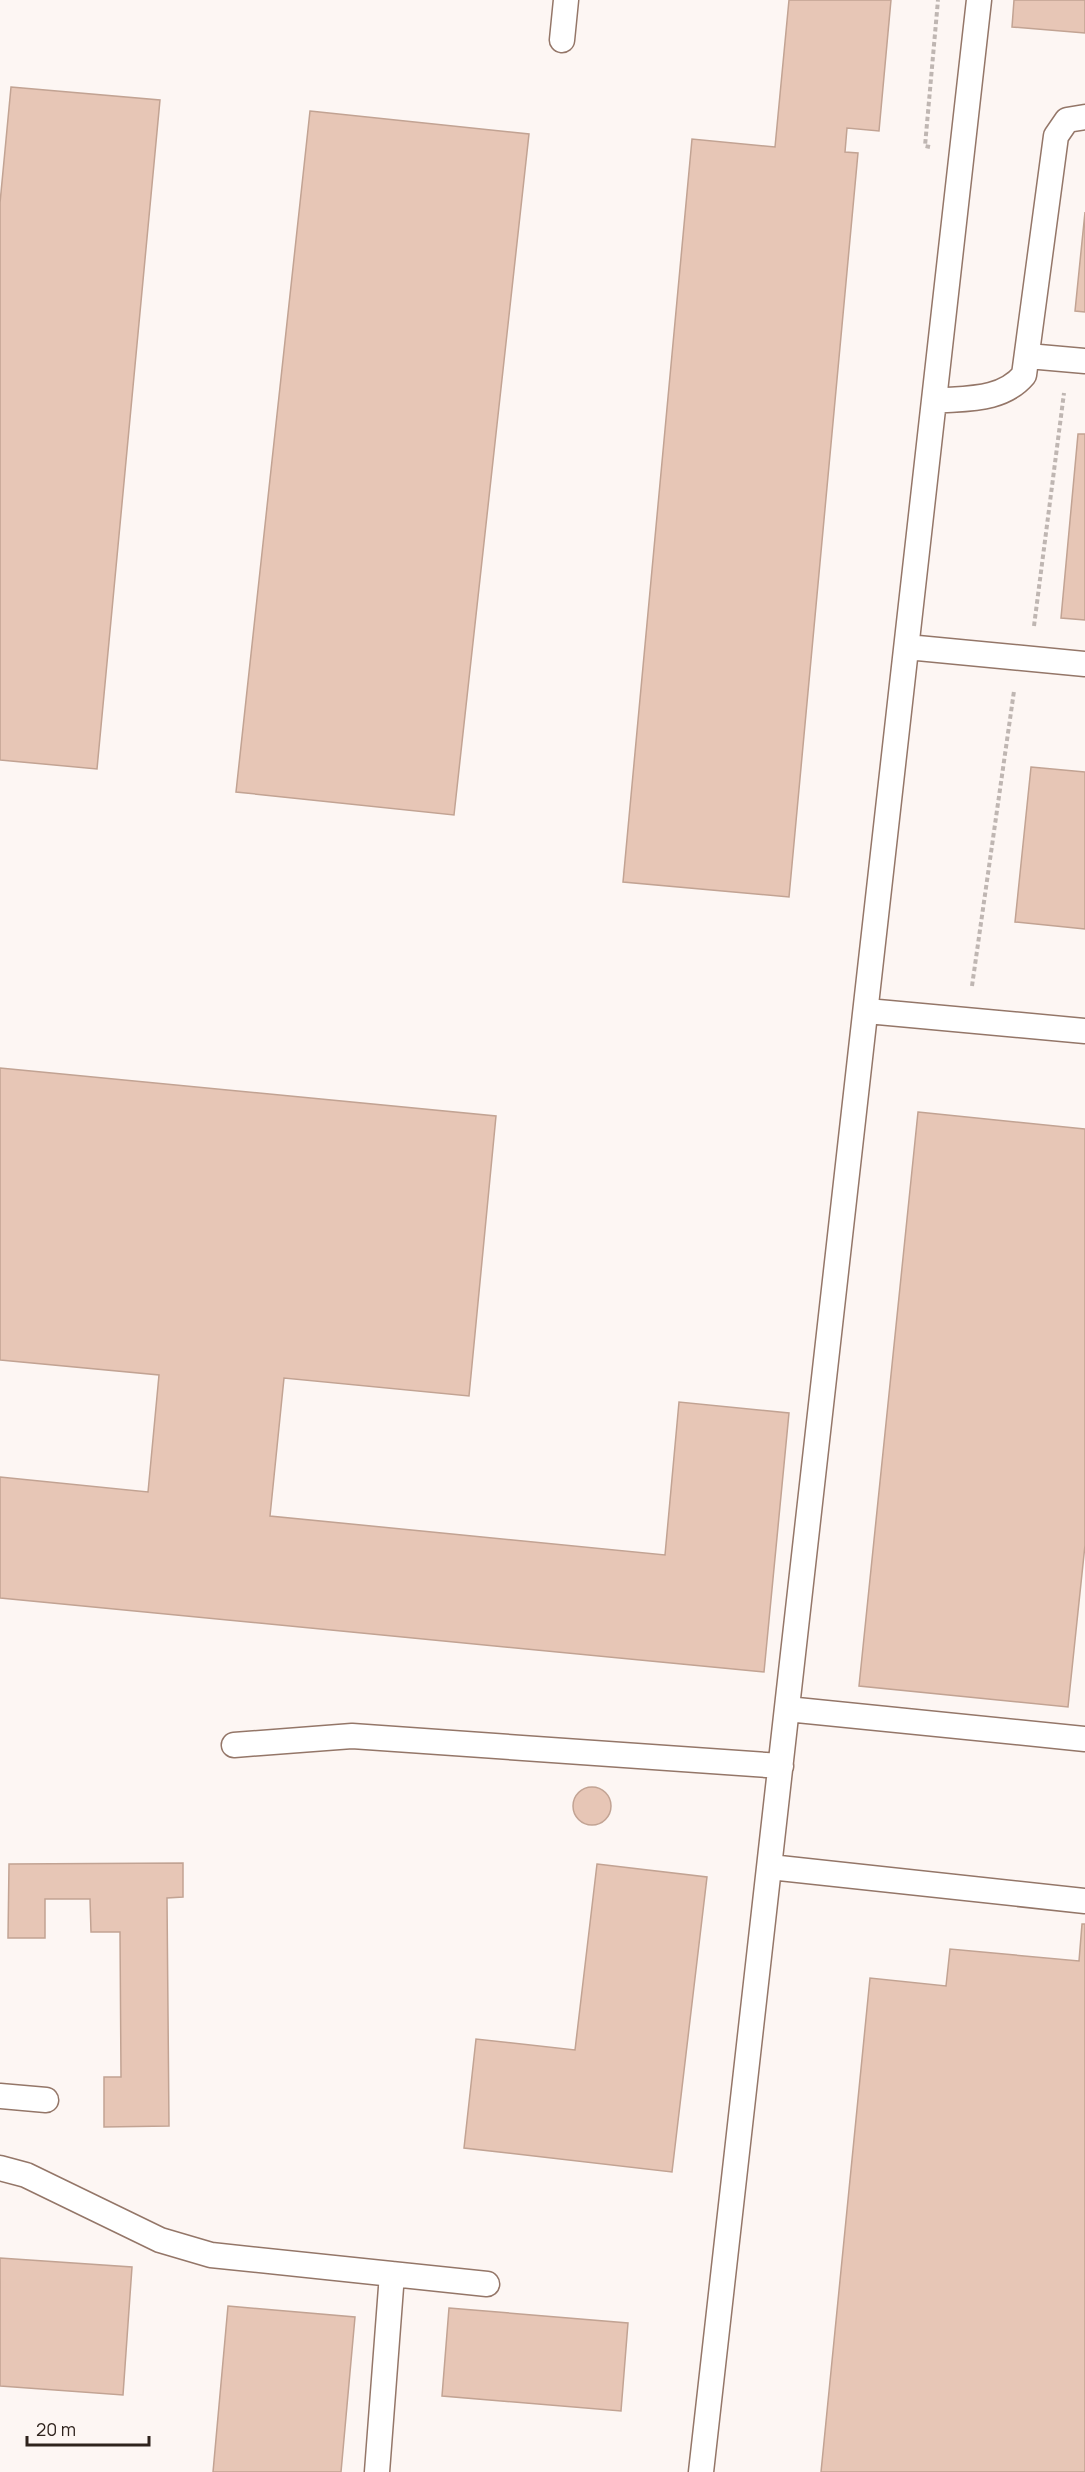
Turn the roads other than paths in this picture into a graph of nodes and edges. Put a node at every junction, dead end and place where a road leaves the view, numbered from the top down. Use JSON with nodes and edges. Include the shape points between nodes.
{"nodes":[{"id":1,"x":566,"y":0,"type":"edge"},
{"id":2,"x":980,"y":0,"type":"edge"},
{"id":3,"x":562,"y":40,"type":"dead end"},
{"id":4,"x":1085,"y":117,"type":"edge"},
{"id":5,"x":1028,"y":356,"type":"junction"},
{"id":6,"x":1085,"y":361,"type":"edge"},
{"id":7,"x":935,"y":401,"type":"junction"},
{"id":8,"x":907,"y":647,"type":"junction"},
{"id":9,"x":1085,"y":664,"type":"edge"},
{"id":10,"x":867,"y":1011,"type":"junction"},
{"id":11,"x":1085,"y":1031,"type":"edge"},
{"id":12,"x":788,"y":1709,"type":"junction"},
{"id":13,"x":1085,"y":1739,"type":"edge"},
{"id":14,"x":234,"y":1745,"type":"dead end"},
{"id":15,"x":781,"y":1766,"type":"junction"},
{"id":16,"x":770,"y":1867,"type":"junction"},
{"id":17,"x":1085,"y":1901,"type":"edge"},
{"id":18,"x":0,"y":2096,"type":"edge"},
{"id":19,"x":46,"y":2100,"type":"dead end"},
{"id":20,"x":0,"y":2168,"type":"edge"},
{"id":21,"x":392,"y":2274,"type":"junction"},
{"id":22,"x":487,"y":2284,"type":"dead end"},
{"id":23,"x":377,"y":2472,"type":"edge"},
{"id":24,"x":702,"y":2472,"type":"edge"}],
"edges":[{"from":1,"to":3,"type":"lane"},
{"from":2,"to":7,"type":"lane"},
{"from":4,"to":5,"type":"lane","via":[[1067,120],[1056,136]]},
{"from":5,"to":6,"type":"lane"},
{"from":5,"to":7,"type":"lane","via":[[1024,375],[1014,387],[997,395]]},
{"from":7,"to":8,"type":"lane"},
{"from":8,"to":9,"type":"lane"},
{"from":8,"to":10,"type":"lane"},
{"from":10,"to":11,"type":"lane"},
{"from":10,"to":12,"type":"lane"},
{"from":12,"to":13,"type":"lane"},
{"from":12,"to":15,"type":"lane"},
{"from":14,"to":15,"type":"lane","via":[[352,1736]]},
{"from":15,"to":16,"type":"lane"},
{"from":16,"to":17,"type":"lane"},
{"from":16,"to":24,"type":"lane"},
{"from":18,"to":19,"type":"lane"},
{"from":20,"to":21,"type":"lane","via":[[26,2175],[160,2240],[211,2255]]},
{"from":21,"to":22,"type":"lane"},
{"from":21,"to":23,"type":"lane"}]}
